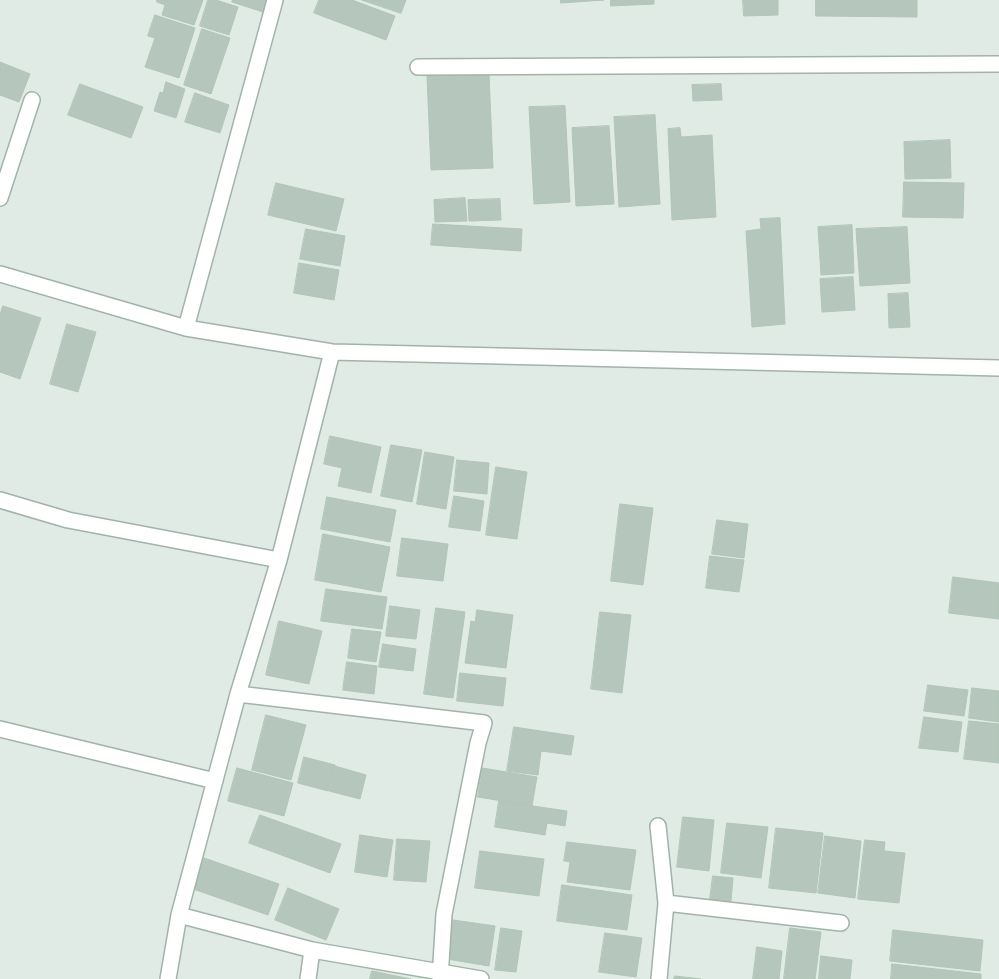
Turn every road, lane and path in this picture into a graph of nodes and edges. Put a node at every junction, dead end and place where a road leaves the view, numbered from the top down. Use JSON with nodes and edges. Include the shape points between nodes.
{"nodes":[{"id":1,"x":275,"y":0,"type":"edge"},
{"id":2,"x":999,"y":64,"type":"edge"},
{"id":3,"x":418,"y":67,"type":"dead end"},
{"id":4,"x":32,"y":100,"type":"dead end"},
{"id":5,"x":0,"y":198,"type":"edge"},
{"id":6,"x":0,"y":274,"type":"edge"},
{"id":7,"x":186,"y":328,"type":"junction"},
{"id":8,"x":332,"y":352,"type":"junction"},
{"id":9,"x":999,"y":368,"type":"edge"},
{"id":10,"x":0,"y":500,"type":"edge"},
{"id":11,"x":280,"y":560,"type":"junction"},
{"id":12,"x":238,"y":694,"type":"junction"},
{"id":13,"x":0,"y":729,"type":"edge"},
{"id":14,"x":215,"y":781,"type":"junction"},
{"id":15,"x":658,"y":826,"type":"dead end"},
{"id":16,"x":666,"y":903,"type":"junction"},
{"id":17,"x":179,"y":915,"type":"junction"},
{"id":18,"x":840,"y":924,"type":"dead end"},
{"id":19,"x":312,"y":950,"type":"junction"},
{"id":20,"x":440,"y":976,"type":"edge"},
{"id":21,"x":168,"y":979,"type":"edge"},
{"id":22,"x":308,"y":979,"type":"edge"},
{"id":23,"x":481,"y":979,"type":"edge"},
{"id":24,"x":659,"y":979,"type":"edge"}],
"edges":[{"from":1,"to":7,"type":"street"},
{"from":2,"to":3,"type":"street"},
{"from":4,"to":5,"type":"street"},
{"from":6,"to":7,"type":"street"},
{"from":7,"to":8,"type":"street"},
{"from":8,"to":9,"type":"street"},
{"from":8,"to":11,"type":"street"},
{"from":10,"to":11,"type":"street","via":[[68,520]]},
{"from":11,"to":12,"type":"street"},
{"from":12,"to":14,"type":"street"},
{"from":12,"to":20,"type":"street","via":[[484,723],[444,914]]},
{"from":13,"to":14,"type":"street"},
{"from":14,"to":17,"type":"street"},
{"from":15,"to":16,"type":"street"},
{"from":16,"to":18,"type":"street"},
{"from":16,"to":24,"type":"street"},
{"from":17,"to":19,"type":"street"},
{"from":17,"to":21,"type":"street"},
{"from":19,"to":20,"type":"street"},
{"from":19,"to":22,"type":"street"},
{"from":20,"to":23,"type":"street"}]}
